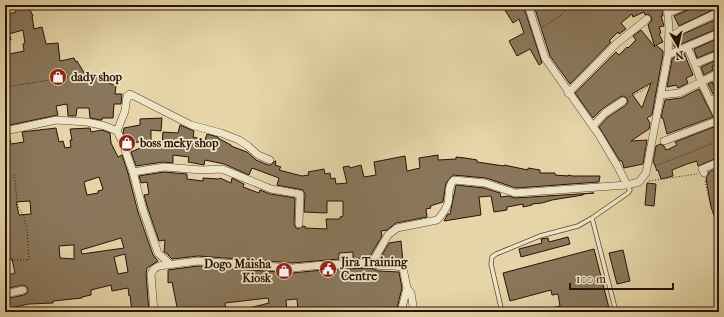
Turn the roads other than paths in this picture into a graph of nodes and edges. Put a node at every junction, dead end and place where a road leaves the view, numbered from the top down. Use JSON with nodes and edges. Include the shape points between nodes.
{"nodes":[{"id":1,"x":528,"y":5,"type":"edge"},
{"id":2,"x":667,"y":5,"type":"edge"},
{"id":3,"x":688,"y":5,"type":"edge"},
{"id":4,"x":719,"y":12,"type":"edge"},
{"id":5,"x":668,"y":13,"type":"junction"},
{"id":6,"x":647,"y":19,"type":"dead end"},
{"id":7,"x":719,"y":33,"type":"edge"},
{"id":8,"x":669,"y":38,"type":"junction"},
{"id":9,"x":687,"y":47,"type":"junction"},
{"id":10,"x":719,"y":54,"type":"edge"},
{"id":11,"x":668,"y":55,"type":"junction"},
{"id":12,"x":695,"y":64,"type":"junction"},
{"id":13,"x":716,"y":74,"type":"edge"},
{"id":14,"x":701,"y":82,"type":"junction"},
{"id":15,"x":719,"y":87,"type":"edge"},
{"id":16,"x":568,"y":93,"type":"junction"},
{"id":17,"x":661,"y":95,"type":"junction"},
{"id":18,"x":719,"y":97,"type":"edge"},
{"id":19,"x":623,"y":101,"type":"road end"},
{"id":20,"x":710,"y":101,"type":"junction"},
{"id":21,"x":719,"y":119,"type":"edge"},
{"id":22,"x":593,"y":126,"type":"junction"},
{"id":23,"x":5,"y":131,"type":"edge"},
{"id":24,"x":117,"y":131,"type":"junction"},
{"id":25,"x":664,"y":141,"type":"dead end"},
{"id":26,"x":270,"y":160,"type":"dead end"},
{"id":27,"x":719,"y":162,"type":"edge"},
{"id":28,"x":133,"y":172,"type":"junction"},
{"id":29,"x":704,"y":173,"type":"road end"},
{"id":30,"x":627,"y":185,"type":"junction"},
{"id":31,"x":592,"y":218,"type":"junction"},
{"id":32,"x":300,"y":224,"type":"dead end"},
{"id":33,"x":372,"y":263,"type":"junction"},
{"id":34,"x":170,"y":264,"type":"junction"},
{"id":35,"x":407,"y":288,"type":"junction"},
{"id":36,"x":22,"y":290,"type":"dead end"},
{"id":37,"x":5,"y":294,"type":"edge"},
{"id":38,"x":154,"y":312,"type":"edge"},
{"id":39,"x":401,"y":312,"type":"edge"},
{"id":40,"x":414,"y":312,"type":"edge"},
{"id":41,"x":502,"y":312,"type":"edge"},
{"id":42,"x":616,"y":312,"type":"edge"}],
"edges":[{"from":1,"to":16,"type":"street","via":[[545,58]]},
{"from":2,"to":5,"type":"street"},
{"from":3,"to":5,"type":"street"},
{"from":4,"to":8,"type":"street"},
{"from":5,"to":8,"type":"street"},
{"from":6,"to":16,"type":"street","via":[[630,31]]},
{"from":7,"to":9,"type":"street"},
{"from":8,"to":11,"type":"street"},
{"from":9,"to":11,"type":"street"},
{"from":9,"to":12,"type":"street"},
{"from":10,"to":12,"type":"street"},
{"from":11,"to":17,"type":"street"},
{"from":12,"to":14,"type":"street"},
{"from":13,"to":14,"type":"street"},
{"from":13,"to":15,"type":"street"},
{"from":14,"to":17,"type":"street","via":[[679,93]]},
{"from":14,"to":20,"type":"street"},
{"from":16,"to":22,"type":"street"},
{"from":17,"to":30,"type":"street","via":[[646,173],[639,182]]},
{"from":18,"to":20,"type":"street"},
{"from":19,"to":22,"type":"street","via":[[605,113]]},
{"from":20,"to":21,"type":"street"},
{"from":21,"to":25,"type":"street"},
{"from":22,"to":30,"type":"street"},
{"from":23,"to":24,"type":"street","via":[[56,120],[87,122]]},
{"from":24,"to":26,"type":"street","via":[[125,111],[127,96],[130,94],[191,125],[239,140],[258,155]]},
{"from":24,"to":28,"type":"street"},
{"from":27,"to":29,"type":"street","via":[[702,169]]},
{"from":28,"to":32,"type":"street","via":[[164,167],[222,169],[271,188],[300,194]]},
{"from":28,"to":34,"type":"street","via":[[158,253]]},
{"from":30,"to":31,"type":"lane","via":[[630,190],[628,193]]},
{"from":30,"to":33,"type":"street","via":[[515,193],[485,183],[454,180],[450,186],[449,201],[437,220],[397,228],[388,235]]},
{"from":31,"to":41,"type":"lane","via":[[578,226],[540,236],[492,257],[491,264]]},
{"from":31,"to":42,"type":"lane"},
{"from":33,"to":34,"type":"street","via":[[292,268],[198,261]]},
{"from":33,"to":35,"type":"street","via":[[376,266],[402,267]]},
{"from":34,"to":38,"type":"street","via":[[159,266],[151,274]]},
{"from":35,"to":39,"type":"street"},
{"from":35,"to":40,"type":"street","via":[[411,293]]},
{"from":36,"to":37,"type":"street"}]}
